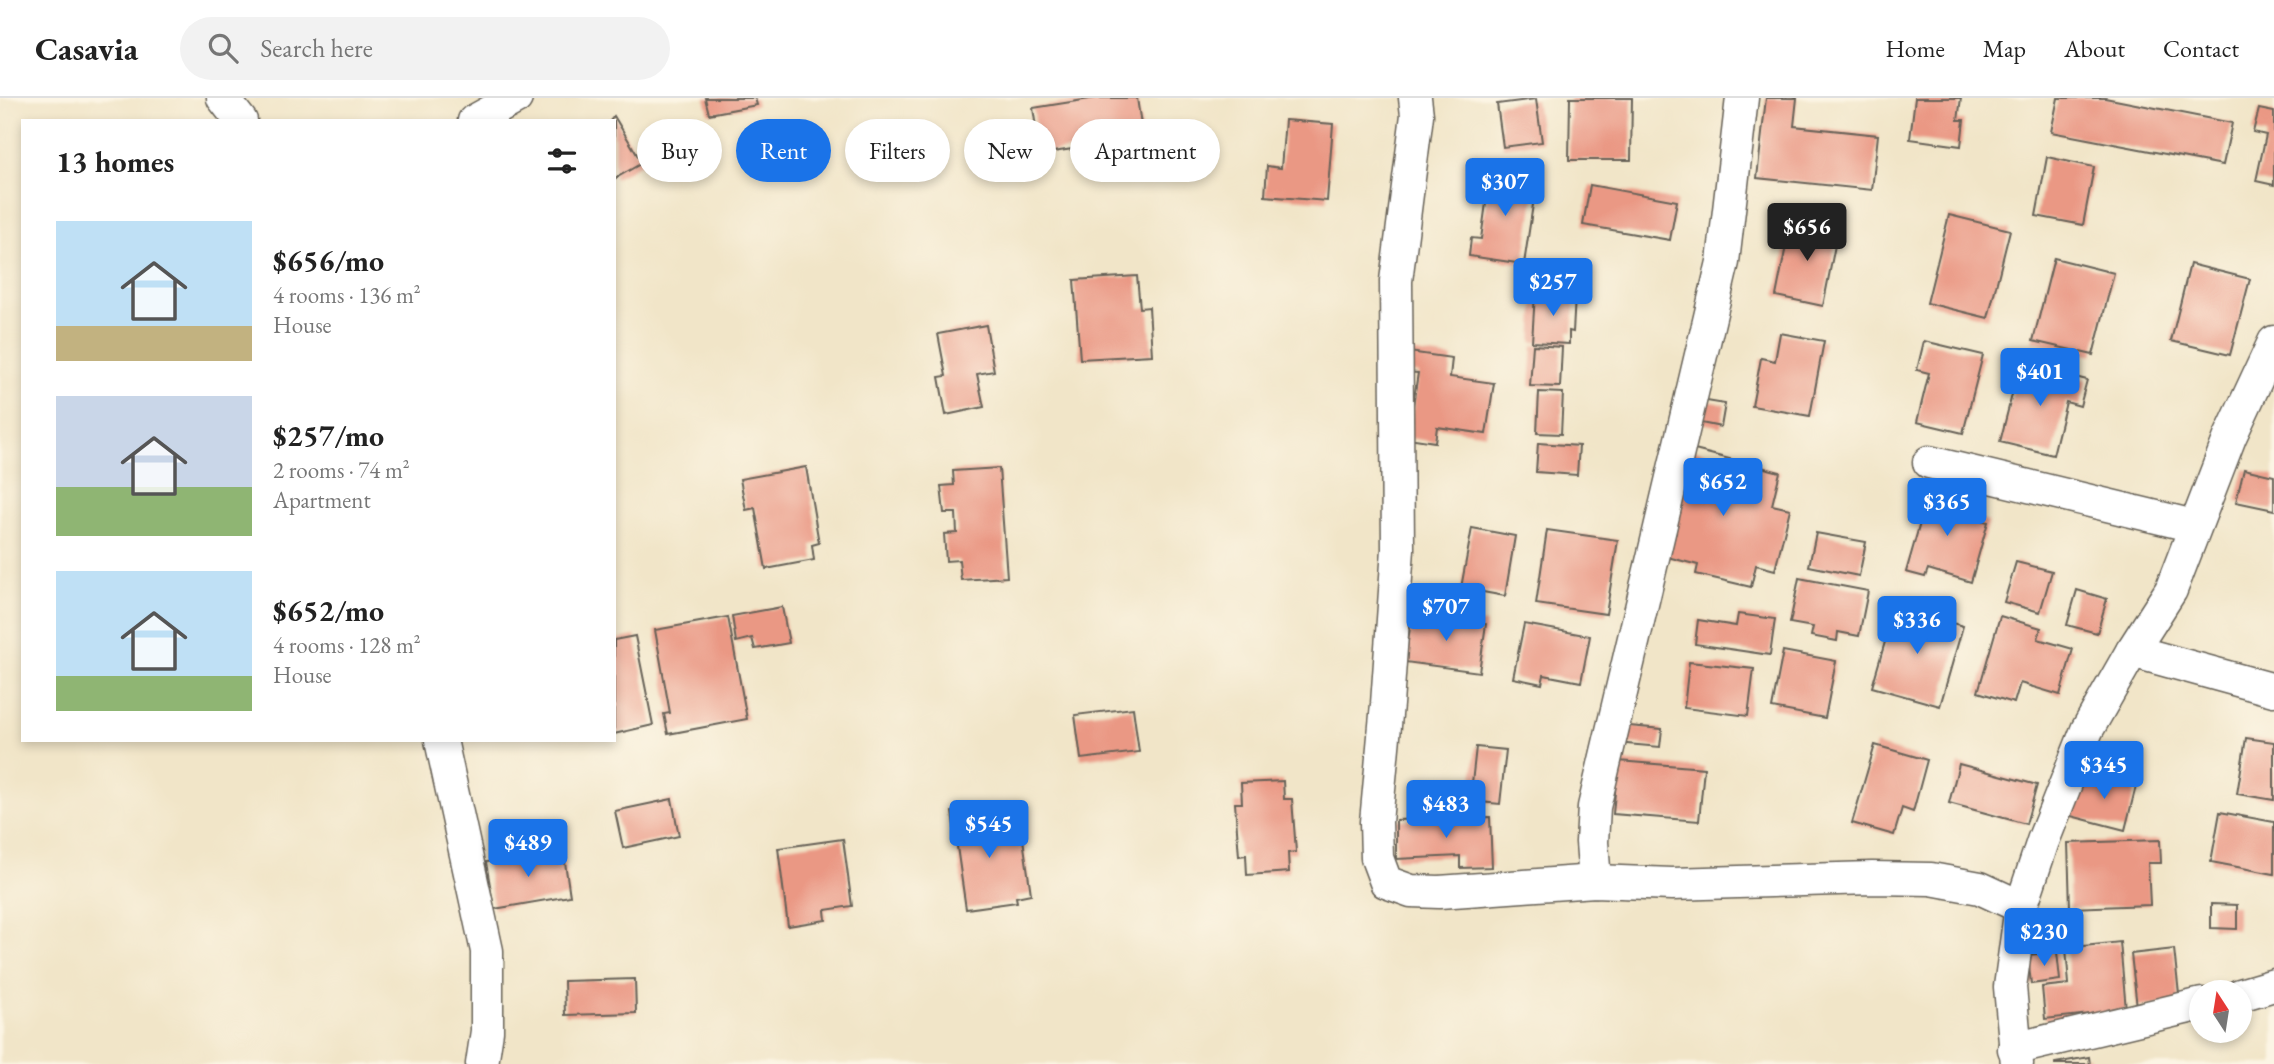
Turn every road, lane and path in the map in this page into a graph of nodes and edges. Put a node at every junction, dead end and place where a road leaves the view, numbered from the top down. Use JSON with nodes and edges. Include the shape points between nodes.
{"nodes":[{"id":1,"x":223,"y":98,"type":"edge"},
{"id":2,"x":516,"y":98,"type":"edge"},
{"id":3,"x":1415,"y":98,"type":"edge"},
{"id":4,"x":1742,"y":98,"type":"edge"},
{"id":5,"x":239,"y":119,"type":"edge"},
{"id":6,"x":478,"y":119,"type":"edge"},
{"id":7,"x":2274,"y":342,"type":"edge"},
{"id":8,"x":1929,"y":463,"type":"dead end"},
{"id":9,"x":2194,"y":526,"type":"junction"},
{"id":10,"x":2132,"y":651,"type":"junction"},
{"id":11,"x":2274,"y":690,"type":"edge"},
{"id":12,"x":440,"y":742,"type":"edge"},
{"id":13,"x":1595,"y":881,"type":"junction"},
{"id":14,"x":2021,"y":907,"type":"junction"},
{"id":15,"x":2274,"y":985,"type":"edge"},
{"id":16,"x":2252,"y":991,"type":"edge"},
{"id":17,"x":2189,"y":1008,"type":"edge"},
{"id":18,"x":2015,"y":1057,"type":"edge"},
{"id":19,"x":482,"y":1064,"type":"edge"}],
"edges":[{"from":1,"to":5,"type":"street"},
{"from":2,"to":6,"type":"street"},
{"from":3,"to":13,"type":"street","via":[[1417,115],[1396,281],[1398,549],[1377,858],[1386,882],[1411,891]]},
{"from":4,"to":13,"type":"street","via":[[1723,262],[1594,807]]},
{"from":7,"to":9,"type":"street"},
{"from":8,"to":9,"type":"street"},
{"from":9,"to":10,"type":"street","via":[[2171,590]]},
{"from":10,"to":11,"type":"street"},
{"from":10,"to":14,"type":"street","via":[[2087,730]]},
{"from":12,"to":19,"type":"street","via":[[487,951]]},
{"from":13,"to":14,"type":"street","via":[[1931,879],[1980,888]]},
{"from":14,"to":18,"type":"street","via":[[2010,987]]},
{"from":15,"to":16,"type":"street"},
{"from":17,"to":18,"type":"street"}]}
